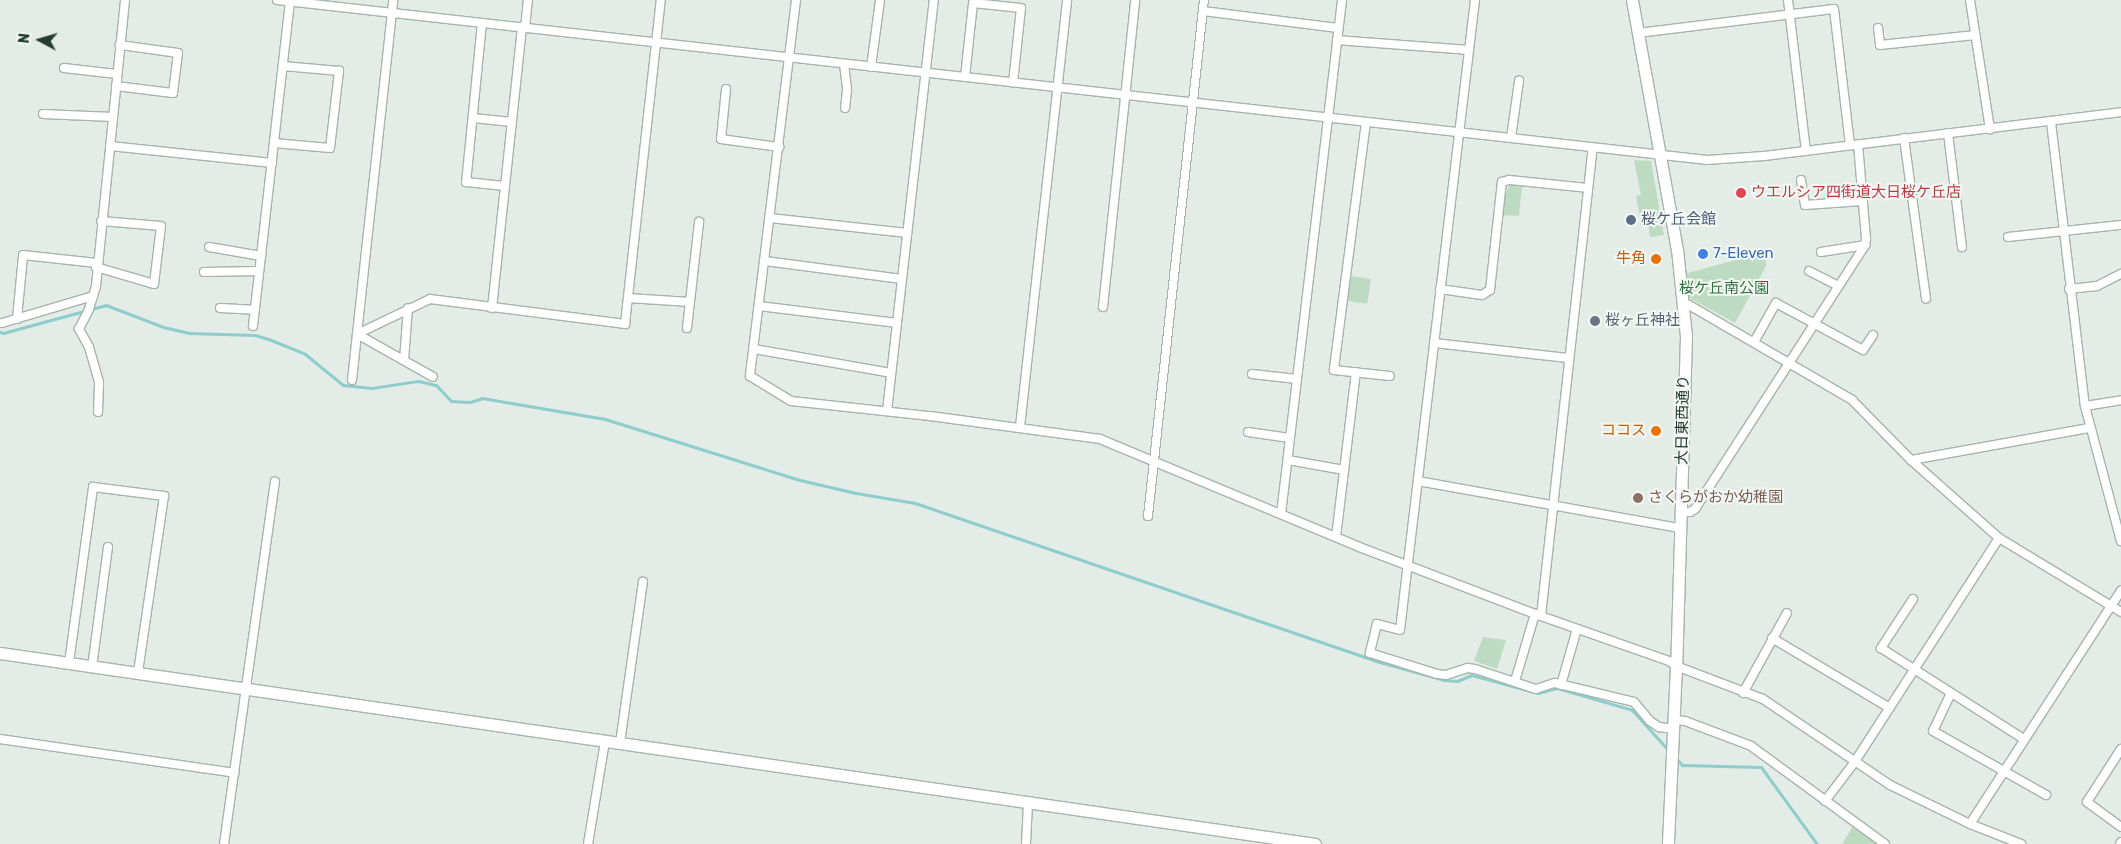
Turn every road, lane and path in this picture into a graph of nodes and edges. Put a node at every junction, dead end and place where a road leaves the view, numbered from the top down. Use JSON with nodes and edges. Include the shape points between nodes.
{"nodes":[{"id":1,"x":125,"y":0,"type":"edge"},
{"id":2,"x":277,"y":0,"type":"edge"},
{"id":3,"x":392,"y":0,"type":"edge"},
{"id":4,"x":528,"y":0,"type":"edge"},
{"id":5,"x":661,"y":0,"type":"edge"},
{"id":6,"x":796,"y":0,"type":"edge"},
{"id":7,"x":880,"y":0,"type":"edge"},
{"id":8,"x":934,"y":0,"type":"edge"},
{"id":9,"x":1067,"y":0,"type":"edge"},
{"id":10,"x":1135,"y":0,"type":"edge"},
{"id":11,"x":1204,"y":0,"type":"edge"},
{"id":12,"x":1342,"y":0,"type":"edge"},
{"id":13,"x":1475,"y":0,"type":"edge"},
{"id":14,"x":1632,"y":0,"type":"edge"},
{"id":15,"x":1788,"y":0,"type":"edge"},
{"id":16,"x":1970,"y":0,"type":"edge"},
{"id":17,"x":290,"y":1,"type":"edge"},
{"id":18,"x":1203,"y":11,"type":"junction"},
{"id":19,"x":391,"y":13,"type":"junction"},
{"id":20,"x":1789,"y":13,"type":"junction"},
{"id":21,"x":482,"y":23,"type":"junction"},
{"id":22,"x":523,"y":28,"type":"junction"},
{"id":23,"x":1338,"y":28,"type":"junction"},
{"id":24,"x":1878,"y":28,"type":"dead end"},
{"id":25,"x":1638,"y":33,"type":"junction"},
{"id":26,"x":1975,"y":35,"type":"junction"},
{"id":27,"x":1337,"y":40,"type":"junction"},
{"id":28,"x":657,"y":42,"type":"junction"},
{"id":29,"x":120,"y":45,"type":"junction"},
{"id":30,"x":1469,"y":50,"type":"junction"},
{"id":31,"x":790,"y":58,"type":"junction"},
{"id":32,"x":844,"y":64,"type":"junction"},
{"id":33,"x":283,"y":66,"type":"junction"},
{"id":34,"x":871,"y":67,"type":"junction"},
{"id":35,"x":64,"y":68,"type":"dead end"},
{"id":36,"x":926,"y":73,"type":"junction"},
{"id":37,"x":117,"y":74,"type":"junction"},
{"id":38,"x":964,"y":77,"type":"junction"},
{"id":39,"x":1519,"y":81,"type":"dead end"},
{"id":40,"x":1013,"y":83,"type":"junction"},
{"id":41,"x":116,"y":86,"type":"junction"},
{"id":42,"x":1057,"y":88,"type":"junction"},
{"id":43,"x":726,"y":90,"type":"dead end"},
{"id":44,"x":1124,"y":95,"type":"junction"},
{"id":45,"x":1193,"y":103,"type":"junction"},
{"id":46,"x":845,"y":108,"type":"dead end"},
{"id":47,"x":2121,"y":112,"type":"edge"},
{"id":48,"x":43,"y":114,"type":"dead end"},
{"id":49,"x":113,"y":117,"type":"junction"},
{"id":50,"x":473,"y":118,"type":"junction"},
{"id":51,"x":1328,"y":118,"type":"junction"},
{"id":52,"x":512,"y":122,"type":"junction"},
{"id":53,"x":1366,"y":122,"type":"junction"},
{"id":54,"x":2051,"y":122,"type":"junction"},
{"id":55,"x":1990,"y":129,"type":"junction"},
{"id":56,"x":1459,"y":132,"type":"junction"},
{"id":57,"x":1948,"y":133,"type":"junction"},
{"id":58,"x":1511,"y":138,"type":"junction"},
{"id":59,"x":1904,"y":138,"type":"junction"},
{"id":60,"x":274,"y":143,"type":"junction"},
{"id":61,"x":1854,"y":144,"type":"junction"},
{"id":62,"x":110,"y":146,"type":"junction"},
{"id":63,"x":779,"y":147,"type":"junction"},
{"id":64,"x":1593,"y":148,"type":"junction"},
{"id":65,"x":1806,"y":151,"type":"junction"},
{"id":66,"x":1662,"y":155,"type":"junction"},
{"id":67,"x":272,"y":163,"type":"junction"},
{"id":68,"x":1802,"y":180,"type":"dead end"},
{"id":69,"x":505,"y":186,"type":"junction"},
{"id":70,"x":1588,"y":188,"type":"junction"},
{"id":71,"x":1863,"y":201,"type":"junction"},
{"id":72,"x":770,"y":218,"type":"junction"},
{"id":73,"x":101,"y":221,"type":"junction"},
{"id":74,"x":699,"y":222,"type":"dead end"},
{"id":75,"x":2121,"y":225,"type":"edge"},
{"id":76,"x":2062,"y":231,"type":"junction"},
{"id":77,"x":907,"y":233,"type":"junction"},
{"id":78,"x":2008,"y":236,"type":"dead end"},
{"id":79,"x":1865,"y":245,"type":"junction"},
{"id":80,"x":209,"y":247,"type":"dead end"},
{"id":81,"x":1962,"y":247,"type":"dead end"},
{"id":82,"x":1821,"y":252,"type":"dead end"},
{"id":83,"x":261,"y":256,"type":"junction"},
{"id":84,"x":764,"y":261,"type":"junction"},
{"id":85,"x":96,"y":265,"type":"junction"},
{"id":86,"x":259,"y":271,"type":"junction"},
{"id":87,"x":1809,"y":271,"type":"dead end"},
{"id":88,"x":204,"y":272,"type":"dead end"},
{"id":89,"x":2121,"y":274,"type":"edge"},
{"id":90,"x":902,"y":279,"type":"junction"},
{"id":91,"x":1838,"y":286,"type":"junction"},
{"id":92,"x":1440,"y":289,"type":"junction"},
{"id":93,"x":2069,"y":289,"type":"junction"},
{"id":94,"x":93,"y":296,"type":"junction"},
{"id":95,"x":628,"y":298,"type":"junction"},
{"id":96,"x":1926,"y":298,"type":"dead end"},
{"id":97,"x":690,"y":302,"type":"junction"},
{"id":98,"x":759,"y":306,"type":"junction"},
{"id":99,"x":1684,"y":306,"type":"junction"},
{"id":100,"x":1103,"y":307,"type":"dead end"},
{"id":101,"x":220,"y":308,"type":"dead end"},
{"id":102,"x":408,"y":308,"type":"junction"},
{"id":103,"x":492,"y":308,"type":"junction"},
{"id":104,"x":254,"y":310,"type":"junction"},
{"id":105,"x":17,"y":319,"type":"junction"},
{"id":106,"x":2,"y":323,"type":"dead end"},
{"id":107,"x":897,"y":323,"type":"junction"},
{"id":108,"x":1814,"y":323,"type":"junction"},
{"id":109,"x":253,"y":326,"type":"dead end"},
{"id":110,"x":687,"y":328,"type":"dead end"},
{"id":111,"x":357,"y":334,"type":"junction"},
{"id":112,"x":1873,"y":335,"type":"dead end"},
{"id":113,"x":1754,"y":342,"type":"junction"},
{"id":114,"x":1434,"y":343,"type":"junction"},
{"id":115,"x":754,"y":349,"type":"junction"},
{"id":116,"x":1568,"y":358,"type":"junction"},
{"id":117,"x":404,"y":360,"type":"junction"},
{"id":118,"x":1789,"y":362,"type":"junction"},
{"id":119,"x":1356,"y":372,"type":"junction"},
{"id":120,"x":891,"y":373,"type":"junction"},
{"id":121,"x":1252,"y":374,"type":"dead end"},
{"id":122,"x":1390,"y":376,"type":"dead end"},
{"id":123,"x":433,"y":377,"type":"dead end"},
{"id":124,"x":1297,"y":378,"type":"junction"},
{"id":125,"x":352,"y":380,"type":"dead end"},
{"id":126,"x":2121,"y":400,"type":"edge"},
{"id":127,"x":2085,"y":406,"type":"junction"},
{"id":128,"x":887,"y":411,"type":"junction"},
{"id":129,"x":98,"y":412,"type":"dead end"},
{"id":130,"x":1020,"y":427,"type":"junction"},
{"id":131,"x":2089,"y":428,"type":"junction"},
{"id":132,"x":1248,"y":432,"type":"dead end"},
{"id":133,"x":1290,"y":438,"type":"junction"},
{"id":134,"x":1154,"y":460,"type":"junction"},
{"id":135,"x":1288,"y":460,"type":"junction"},
{"id":136,"x":1910,"y":460,"type":"junction"},
{"id":137,"x":1344,"y":470,"type":"junction"},
{"id":138,"x":1418,"y":481,"type":"junction"},
{"id":139,"x":275,"y":482,"type":"dead end"},
{"id":140,"x":1554,"y":506,"type":"junction"},
{"id":141,"x":1681,"y":512,"type":"junction"},
{"id":142,"x":1281,"y":514,"type":"junction"},
{"id":143,"x":1148,"y":516,"type":"dead end"},
{"id":144,"x":1680,"y":528,"type":"junction"},
{"id":145,"x":1336,"y":537,"type":"junction"},
{"id":146,"x":1999,"y":538,"type":"junction"},
{"id":147,"x":2121,"y":541,"type":"edge"},
{"id":148,"x":108,"y":547,"type":"dead end"},
{"id":149,"x":1408,"y":564,"type":"junction"},
{"id":150,"x":642,"y":582,"type":"dead end"},
{"id":151,"x":2121,"y":591,"type":"edge"},
{"id":152,"x":1913,"y":599,"type":"dead end"},
{"id":153,"x":2112,"y":606,"type":"junction"},
{"id":154,"x":2121,"y":612,"type":"edge"},
{"id":155,"x":1787,"y":613,"type":"dead end"},
{"id":156,"x":1538,"y":615,"type":"junction"},
{"id":157,"x":1577,"y":629,"type":"junction"},
{"id":158,"x":1772,"y":638,"type":"junction"},
{"id":159,"x":0,"y":653,"type":"edge"},
{"id":160,"x":69,"y":663,"type":"junction"},
{"id":161,"x":1676,"y":666,"type":"junction"},
{"id":162,"x":92,"y":667,"type":"junction"},
{"id":163,"x":1915,"y":670,"type":"junction"},
{"id":164,"x":138,"y":673,"type":"junction"},
{"id":165,"x":1515,"y":681,"type":"junction"},
{"id":166,"x":1561,"y":685,"type":"junction"},
{"id":167,"x":247,"y":689,"type":"junction"},
{"id":168,"x":1743,"y":692,"type":"junction"},
{"id":169,"x":1952,"y":693,"type":"junction"},
{"id":170,"x":1890,"y":708,"type":"junction"},
{"id":171,"x":1674,"y":725,"type":"junction"},
{"id":172,"x":2024,"y":738,"type":"junction"},
{"id":173,"x":0,"y":740,"type":"edge"},
{"id":174,"x":605,"y":741,"type":"junction"},
{"id":175,"x":620,"y":743,"type":"junction"},
{"id":176,"x":2121,"y":749,"type":"edge"},
{"id":177,"x":2118,"y":760,"type":"edge"},
{"id":178,"x":1854,"y":763,"type":"junction"},
{"id":179,"x":2004,"y":771,"type":"junction"},
{"id":180,"x":235,"y":773,"type":"junction"},
{"id":181,"x":2046,"y":795,"type":"dead end"},
{"id":182,"x":1825,"y":801,"type":"junction"},
{"id":183,"x":1028,"y":802,"type":"junction"},
{"id":184,"x":1970,"y":824,"type":"junction"},
{"id":185,"x":2121,"y":827,"type":"edge"},
{"id":186,"x":224,"y":844,"type":"edge"},
{"id":187,"x":588,"y":844,"type":"edge"},
{"id":188,"x":1026,"y":844,"type":"edge"},
{"id":189,"x":1315,"y":844,"type":"edge"},
{"id":190,"x":1668,"y":844,"type":"edge"},
{"id":191,"x":1885,"y":844,"type":"edge"},
{"id":192,"x":2018,"y":844,"type":"edge"}],
"edges":[{"from":1,"to":29,"type":"street"},
{"from":2,"to":17,"type":"street"},
{"from":3,"to":19,"type":"street"},
{"from":4,"to":22,"type":"street"},
{"from":5,"to":28,"type":"street"},
{"from":6,"to":31,"type":"street"},
{"from":7,"to":34,"type":"street"},
{"from":8,"to":36,"type":"street"},
{"from":9,"to":42,"type":"street"},
{"from":10,"to":44,"type":"street"},
{"from":11,"to":18,"type":"street"},
{"from":12,"to":23,"type":"street"},
{"from":13,"to":30,"type":"street"},
{"from":14,"to":25,"type":"street","name":"大日東西通り"},
{"from":15,"to":20,"type":"street"},
{"from":16,"to":26,"type":"street"},
{"from":17,"to":19,"type":"street"},
{"from":17,"to":33,"type":"street"},
{"from":18,"to":23,"type":"street"},
{"from":18,"to":45,"type":"street"},
{"from":19,"to":21,"type":"street"},
{"from":19,"to":111,"type":"street"},
{"from":20,"to":25,"type":"street"},
{"from":20,"to":61,"type":"street","via":[[1834,8]]},
{"from":20,"to":65,"type":"street"},
{"from":21,"to":22,"type":"street"},
{"from":21,"to":50,"type":"street"},
{"from":22,"to":28,"type":"street"},
{"from":22,"to":52,"type":"street"},
{"from":23,"to":27,"type":"street"},
{"from":24,"to":26,"type":"street","via":[[1880,45]]},
{"from":25,"to":66,"type":"street","name":"大日東西通り"},
{"from":26,"to":55,"type":"street"},
{"from":27,"to":30,"type":"street"},
{"from":27,"to":51,"type":"street"},
{"from":28,"to":31,"type":"street"},
{"from":28,"to":95,"type":"street"},
{"from":29,"to":37,"type":"street"},
{"from":29,"to":41,"type":"street","via":[[178,53],[173,93]]},
{"from":30,"to":56,"type":"street"},
{"from":31,"to":32,"type":"street"},
{"from":31,"to":63,"type":"street"},
{"from":32,"to":34,"type":"street"},
{"from":32,"to":46,"type":"street"},
{"from":33,"to":60,"type":"street"},
{"from":33,"to":60,"type":"street","via":[[339,71],[330,148]]},
{"from":34,"to":36,"type":"street"},
{"from":35,"to":37,"type":"street"},
{"from":36,"to":38,"type":"street"},
{"from":36,"to":77,"type":"street"},
{"from":37,"to":41,"type":"street"},
{"from":38,"to":40,"type":"street"},
{"from":38,"to":40,"type":"street","via":[[973,3],[1021,8]]},
{"from":39,"to":58,"type":"street"},
{"from":40,"to":42,"type":"street"},
{"from":41,"to":49,"type":"street"},
{"from":42,"to":44,"type":"street"},
{"from":42,"to":130,"type":"street"},
{"from":43,"to":63,"type":"street","via":[[721,140]]},
{"from":44,"to":45,"type":"street"},
{"from":44,"to":100,"type":"street"},
{"from":45,"to":51,"type":"street"},
{"from":45,"to":134,"type":"street"},
{"from":47,"to":54,"type":"street"},
{"from":48,"to":49,"type":"street"},
{"from":49,"to":62,"type":"street"},
{"from":50,"to":52,"type":"street"},
{"from":50,"to":69,"type":"street","via":[[466,182]]},
{"from":51,"to":53,"type":"street"},
{"from":51,"to":124,"type":"street"},
{"from":52,"to":69,"type":"street"},
{"from":53,"to":56,"type":"street"},
{"from":53,"to":119,"type":"street","via":[[1334,370]]},
{"from":54,"to":55,"type":"street"},
{"from":54,"to":76,"type":"street"},
{"from":55,"to":57,"type":"street"},
{"from":56,"to":58,"type":"street"},
{"from":56,"to":92,"type":"street"},
{"from":57,"to":59,"type":"street"},
{"from":57,"to":81,"type":"street"},
{"from":58,"to":64,"type":"street"},
{"from":59,"to":61,"type":"street"},
{"from":59,"to":96,"type":"street"},
{"from":60,"to":67,"type":"street"},
{"from":61,"to":65,"type":"street"},
{"from":61,"to":71,"type":"street"},
{"from":62,"to":67,"type":"street"},
{"from":62,"to":73,"type":"street"},
{"from":63,"to":72,"type":"street"},
{"from":64,"to":66,"type":"street"},
{"from":64,"to":70,"type":"street"},
{"from":65,"to":66,"type":"street","via":[[1712,160]]},
{"from":66,"to":99,"type":"street","name":"大日東西通り"},
{"from":67,"to":83,"type":"street"},
{"from":68,"to":71,"type":"street","via":[[1805,205]]},
{"from":69,"to":103,"type":"street"},
{"from":70,"to":92,"type":"street","via":[[1502,182],[1490,290],[1482,295]]},
{"from":70,"to":116,"type":"street"},
{"from":71,"to":79,"type":"street"},
{"from":72,"to":77,"type":"street"},
{"from":72,"to":84,"type":"street"},
{"from":73,"to":85,"type":"street"},
{"from":73,"to":85,"type":"street","via":[[161,226],[154,284]]},
{"from":74,"to":97,"type":"street"},
{"from":75,"to":76,"type":"street"},
{"from":76,"to":78,"type":"street"},
{"from":76,"to":93,"type":"street"},
{"from":77,"to":90,"type":"street"},
{"from":79,"to":82,"type":"street"},
{"from":79,"to":91,"type":"street"},
{"from":80,"to":83,"type":"street"},
{"from":83,"to":86,"type":"street"},
{"from":84,"to":90,"type":"street"},
{"from":84,"to":98,"type":"street"},
{"from":85,"to":94,"type":"street"},
{"from":85,"to":105,"type":"street","via":[[24,255]]},
{"from":86,"to":88,"type":"street"},
{"from":86,"to":104,"type":"street"},
{"from":87,"to":91,"type":"street"},
{"from":89,"to":93,"type":"street","via":[[2096,286]]},
{"from":90,"to":107,"type":"street"},
{"from":91,"to":108,"type":"street"},
{"from":92,"to":114,"type":"street"},
{"from":93,"to":127,"type":"street"},
{"from":94,"to":105,"type":"street"},
{"from":94,"to":129,"type":"street","via":[[79,329],[90,347],[99,382]]},
{"from":95,"to":97,"type":"street"},
{"from":95,"to":103,"type":"street","via":[[625,324]]},
{"from":97,"to":110,"type":"street"},
{"from":98,"to":107,"type":"street"},
{"from":98,"to":115,"type":"street"},
{"from":99,"to":113,"type":"street","via":[[1689,305]]},
{"from":99,"to":141,"type":"street","name":"大日東西通り"},
{"from":101,"to":104,"type":"street"},
{"from":102,"to":103,"type":"street","via":[[430,299]]},
{"from":102,"to":111,"type":"street"},
{"from":102,"to":117,"type":"street"},
{"from":104,"to":109,"type":"street"},
{"from":105,"to":106,"type":"street"},
{"from":107,"to":120,"type":"street"},
{"from":108,"to":112,"type":"street","via":[[1863,350]]},
{"from":108,"to":113,"type":"street","via":[[1776,302]]},
{"from":108,"to":118,"type":"street"},
{"from":111,"to":117,"type":"street"},
{"from":111,"to":125,"type":"street"},
{"from":113,"to":118,"type":"street"},
{"from":114,"to":116,"type":"street"},
{"from":114,"to":138,"type":"street"},
{"from":115,"to":120,"type":"street"},
{"from":115,"to":128,"type":"street","via":[[750,376],[791,401]]},
{"from":116,"to":140,"type":"street"},
{"from":117,"to":123,"type":"street"},
{"from":118,"to":136,"type":"street","via":[[1852,400]]},
{"from":118,"to":141,"type":"street","via":[[1695,509]]},
{"from":119,"to":122,"type":"street"},
{"from":119,"to":137,"type":"street"},
{"from":120,"to":128,"type":"street"},
{"from":121,"to":124,"type":"street"},
{"from":124,"to":133,"type":"street"},
{"from":126,"to":127,"type":"street"},
{"from":127,"to":131,"type":"street"},
{"from":128,"to":130,"type":"street"},
{"from":130,"to":134,"type":"street","via":[[1100,438]]},
{"from":131,"to":136,"type":"street"},
{"from":131,"to":147,"type":"street"},
{"from":132,"to":133,"type":"street"},
{"from":133,"to":135,"type":"street"},
{"from":134,"to":142,"type":"street"},
{"from":134,"to":143,"type":"street"},
{"from":135,"to":137,"type":"street"},
{"from":135,"to":142,"type":"street"},
{"from":136,"to":146,"type":"street"},
{"from":137,"to":145,"type":"street"},
{"from":138,"to":140,"type":"street"},
{"from":138,"to":149,"type":"street"},
{"from":139,"to":167,"type":"street"},
{"from":140,"to":144,"type":"street"},
{"from":140,"to":156,"type":"street"},
{"from":141,"to":144,"type":"street","name":"大日東西通り"},
{"from":142,"to":145,"type":"street"},
{"from":144,"to":161,"type":"street","name":"大日東西通り"},
{"from":145,"to":149,"type":"street"},
{"from":146,"to":153,"type":"street"},
{"from":146,"to":163,"type":"street"},
{"from":148,"to":162,"type":"street"},
{"from":149,"to":156,"type":"street"},
{"from":149,"to":165,"type":"street","via":[[1400,630],[1377,624],[1370,652],[1437,674],[1451,674],[1468,668]]},
{"from":150,"to":175,"type":"street"},
{"from":151,"to":153,"type":"street"},
{"from":152,"to":163,"type":"street","via":[[1881,648]]},
{"from":153,"to":154,"type":"street"},
{"from":153,"to":172,"type":"street"},
{"from":155,"to":158,"type":"street"},
{"from":156,"to":157,"type":"street"},
{"from":156,"to":165,"type":"street"},
{"from":157,"to":161,"type":"street"},
{"from":157,"to":166,"type":"street"},
{"from":158,"to":168,"type":"street"},
{"from":158,"to":170,"type":"street"},
{"from":159,"to":160,"type":"street"},
{"from":160,"to":162,"type":"street"},
{"from":160,"to":164,"type":"street","via":[[92,487],[164,496]]},
{"from":161,"to":168,"type":"street"},
{"from":161,"to":171,"type":"street","name":"大日東西通り"},
{"from":162,"to":164,"type":"street"},
{"from":163,"to":169,"type":"street"},
{"from":163,"to":170,"type":"street"},
{"from":164,"to":167,"type":"street"},
{"from":165,"to":166,"type":"street","via":[[1536,689]]},
{"from":166,"to":171,"type":"street","via":[[1634,702],[1659,727]]},
{"from":167,"to":174,"type":"street"},
{"from":167,"to":180,"type":"street"},
{"from":168,"to":178,"type":"street","via":[[1763,699]]},
{"from":169,"to":172,"type":"street"},
{"from":169,"to":179,"type":"street","via":[[1933,731]]},
{"from":170,"to":178,"type":"street"},
{"from":171,"to":182,"type":"street","via":[[1685,721],[1751,746]]},
{"from":171,"to":190,"type":"street","name":"大日東西通り"},
{"from":172,"to":179,"type":"street"},
{"from":173,"to":180,"type":"street"},
{"from":174,"to":175,"type":"street"},
{"from":174,"to":187,"type":"street"},
{"from":175,"to":183,"type":"street"},
{"from":176,"to":177,"type":"street"},
{"from":177,"to":185,"type":"street","via":[[2087,802]]},
{"from":178,"to":182,"type":"street"},
{"from":178,"to":184,"type":"street","via":[[1890,785]]},
{"from":179,"to":181,"type":"street"},
{"from":179,"to":184,"type":"street"},
{"from":180,"to":186,"type":"street"},
{"from":182,"to":191,"type":"street"},
{"from":183,"to":188,"type":"street"},
{"from":183,"to":189,"type":"street"},
{"from":184,"to":192,"type":"street"}]}
